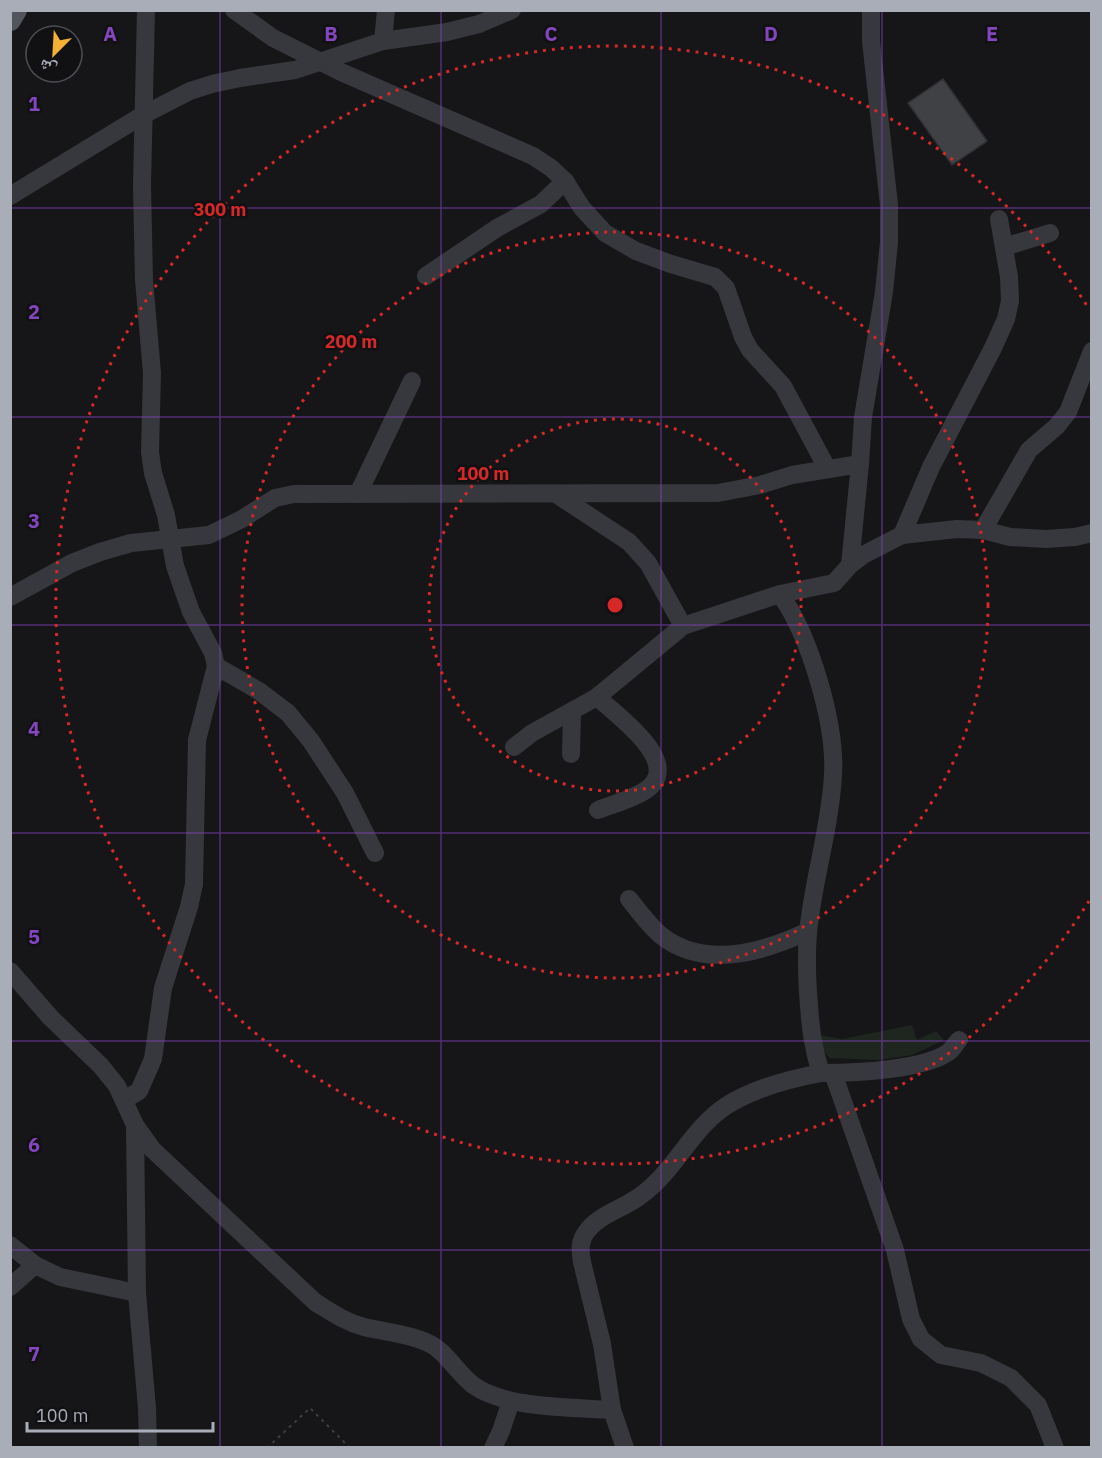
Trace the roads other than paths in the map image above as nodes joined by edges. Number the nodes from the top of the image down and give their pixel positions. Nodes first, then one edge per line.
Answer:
1 (16, 10) edge
2 (146, 10) edge
3 (234, 10) edge
4 (386, 10) edge
5 (512, 10) edge
6 (870, 10) edge
7 (10, 20) edge
8 (383, 41) junction
9 (321, 62) junction
10 (143, 115) junction
11 (565, 181) junction
12 (10, 196) edge
13 (999, 219) dead end
14 (1050, 233) dead end
15 (1004, 247) junction
16 (426, 276) dead end
17 (1092, 351) edge
18 (412, 381) dead end
19 (860, 464) junction
20 (827, 468) junction
21 (358, 494) junction
22 (556, 494) junction
23 (983, 530) junction
24 (1092, 533) edge
25 (902, 535) junction
26 (171, 539) junction
27 (850, 565) junction
28 (780, 594) junction
29 (10, 597) edge
30 (683, 626) junction
31 (216, 666) junction
32 (597, 697) junction
33 (572, 711) junction
34 (514, 747) dead end
35 (571, 754) dead end
36 (598, 810) dead end
37 (375, 853) dead end
38 (629, 899) dead end
39 (808, 931) junction
40 (10, 971) edge
41 (959, 1040) dead end
42 (827, 1073) junction
43 (124, 1100) junction
44 (135, 1125) junction
45 (10, 1245) edge
46 (35, 1266) junction
47 (10, 1287) edge
48 (137, 1293) junction
49 (511, 1401) junction
50 (612, 1410) junction
51 (148, 1448) edge
52 (493, 1448) edge
53 (625, 1448) edge
54 (1055, 1448) edge

1 - 7 main road
2 - 10 street
3 - 9 street
4 - 8 street
5 - 8 street
6 - 19 street
8 - 9 street
9 - 10 street
9 - 11 street
10 - 12 street
10 - 26 street
11 - 16 street
11 - 20 street
13 - 15 street
14 - 15 street
15 - 25 street
17 - 23 street
18 - 21 street
19 - 20 street
19 - 27 street
20 - 22 street
21 - 22 street
21 - 26 street
22 - 30 street
23 - 24 street
23 - 25 street
25 - 27 street
26 - 29 street
26 - 31 street
27 - 28 street
28 - 30 street
28 - 39 street
30 - 32 street
31 - 37 street
31 - 43 street
32 - 33 street
32 - 36 street
33 - 34 street
33 - 35 street
38 - 39 street
39 - 42 street
40 - 43 street
41 - 42 street
42 - 50 street
42 - 54 street
43 - 44 street
44 - 48 street
44 - 49 street
45 - 46 street
46 - 47 street
46 - 48 street
48 - 51 street
49 - 50 street
49 - 52 street
50 - 53 street

